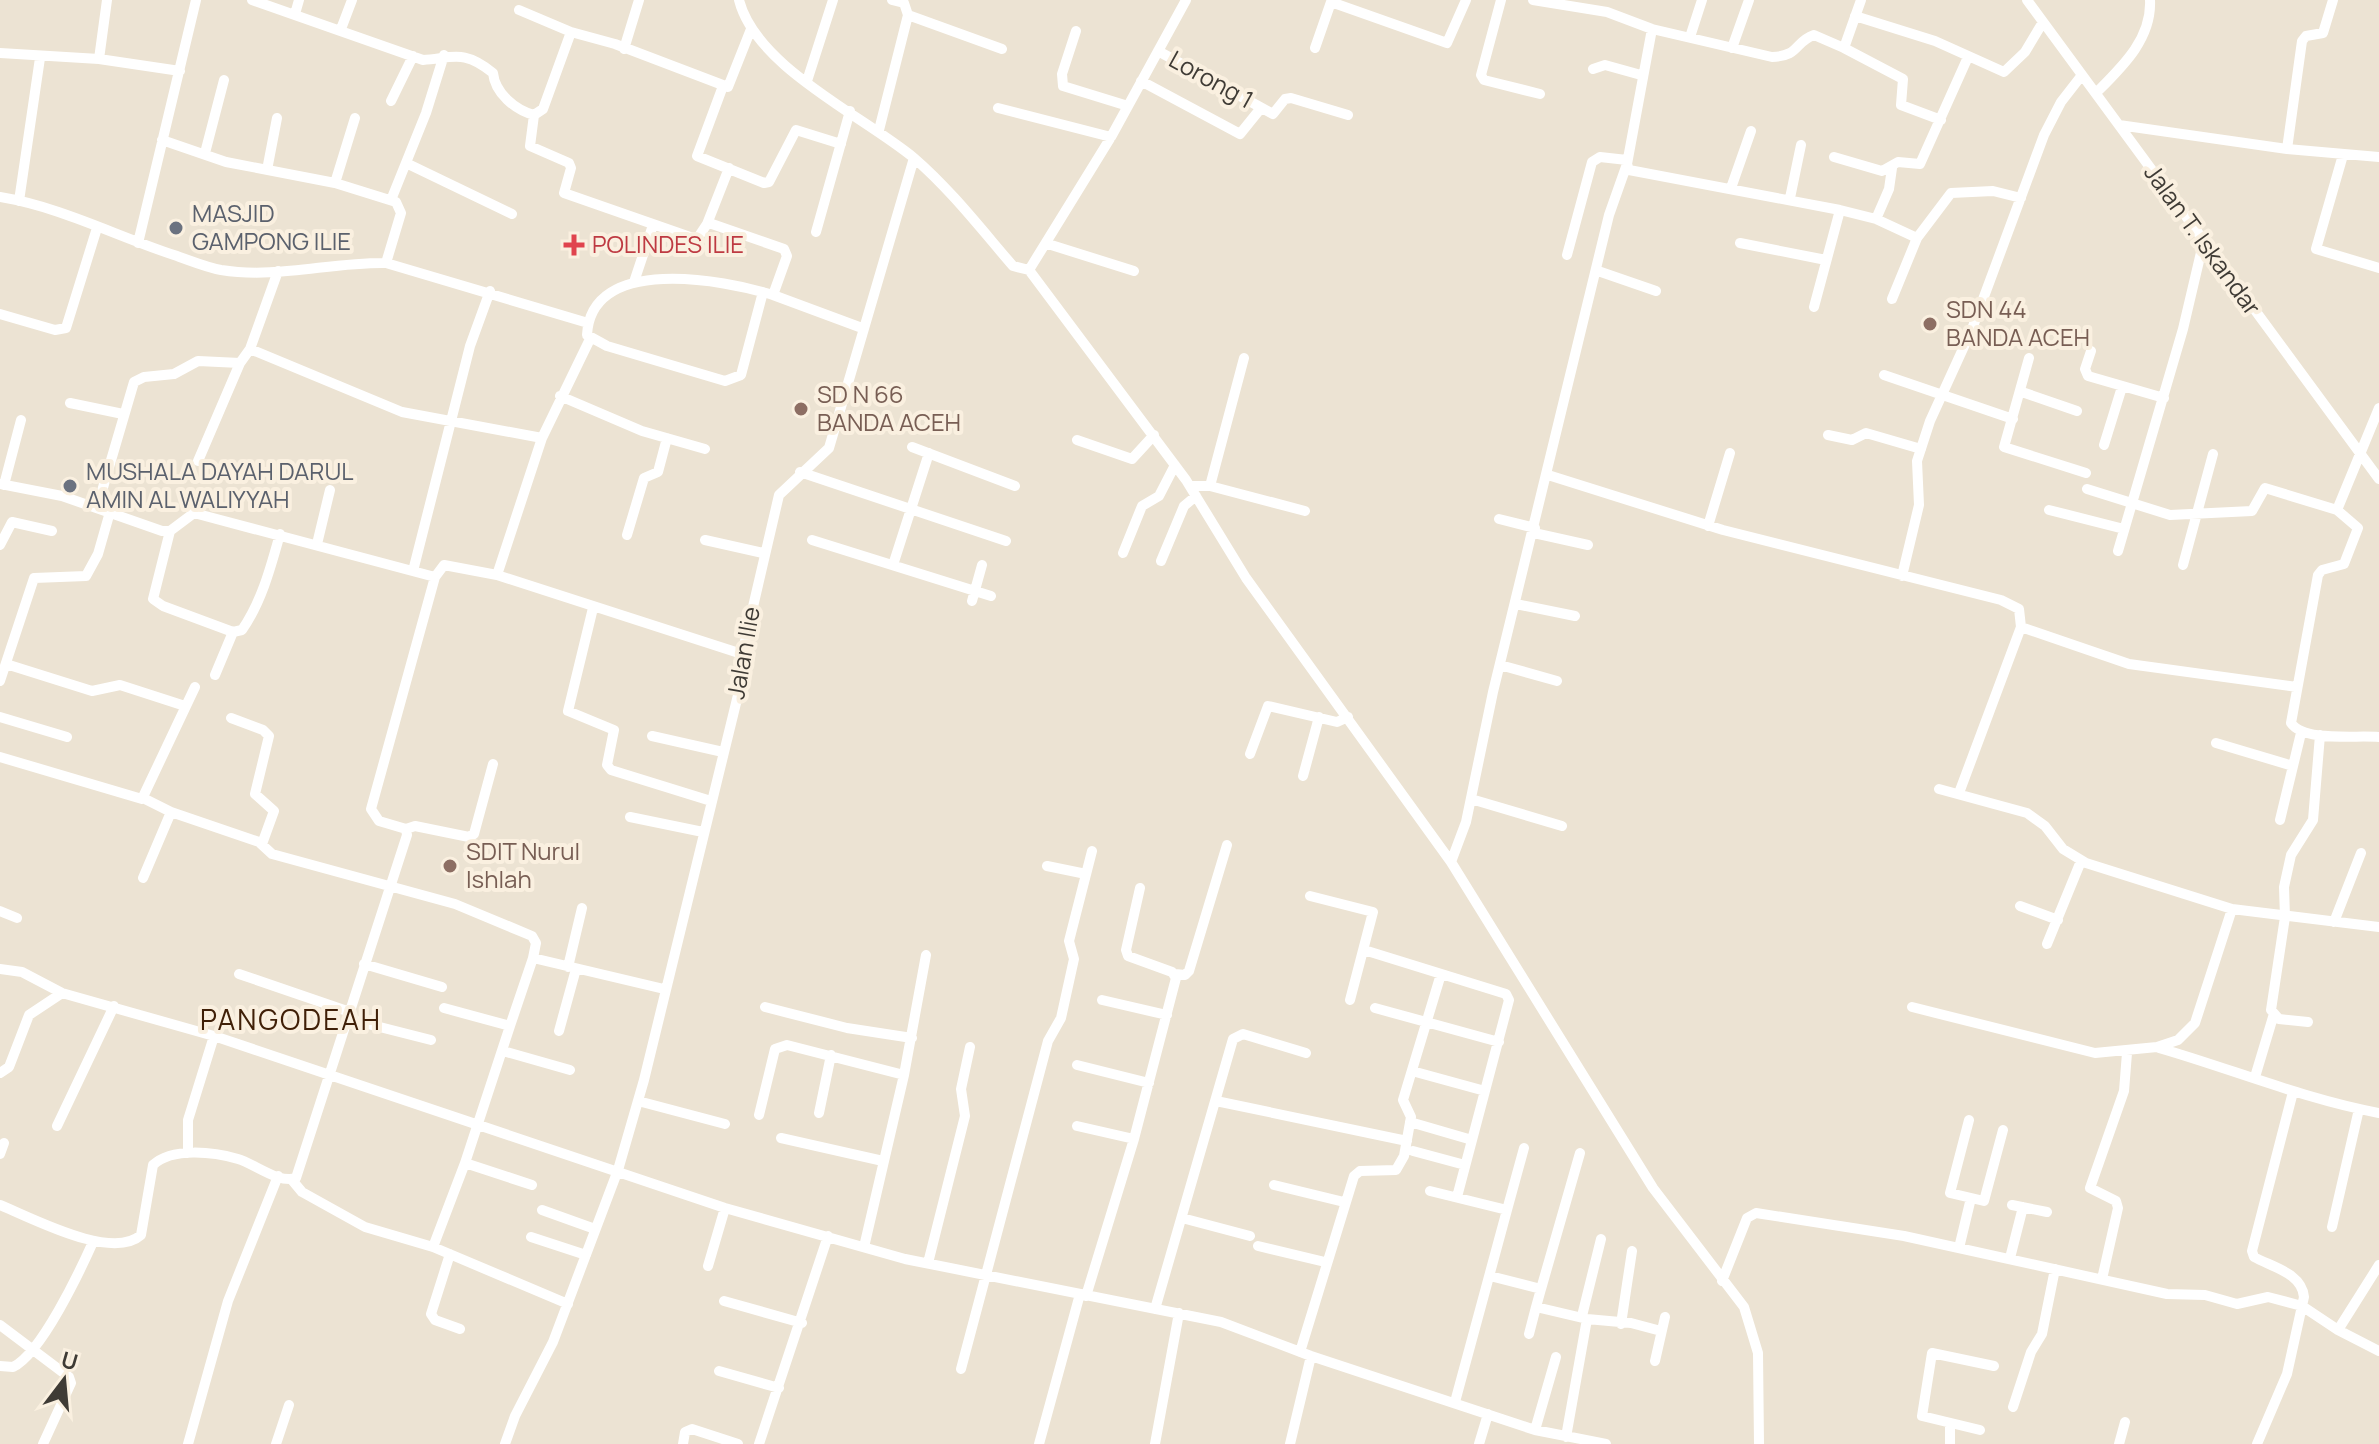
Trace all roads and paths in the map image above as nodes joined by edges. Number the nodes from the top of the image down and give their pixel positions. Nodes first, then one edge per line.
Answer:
1 (107, 0) edge
2 (252, 0) edge
3 (299, 0) edge
4 (352, 0) edge
5 (639, 0) edge
6 (739, 0) edge
7 (833, 0) edge
8 (892, 0) edge
9 (1186, 0) edge
10 (1466, 0) edge
11 (1501, 0) edge
12 (1533, 0) edge
13 (1612, 0) edge
14 (1702, 0) edge
15 (1749, 0) edge
16 (1861, 0) edge
17 (2027, 0) edge
18 (2150, 0) edge
19 (2333, 0) edge
20 (194, 1) edge
21 (1334, 1) edge
22 (519, 10) dead end
23 (1607, 12) junction
24 (295, 14) junction
25 (908, 15) junction
26 (1855, 16) junction
27 (2043, 22) junction
28 (341, 29) junction
29 (751, 29) junction
30 (1652, 29) junction
31 (1076, 31) dead end
32 (571, 32) junction
33 (1690, 37) junction
34 (1315, 48) dead end
35 (1732, 48) junction
36 (1844, 48) junction
37 (624, 49) junction
38 (1002, 49) dead end
39 (1158, 51) junction
40 (0, 53) edge
41 (444, 55) junction
42 (413, 56) junction
43 (1968, 57) junction
44 (40, 58) junction
45 (99, 59) junction
46 (1593, 69) dead end
47 (180, 71) junction
48 (1641, 75) junction
49 (2082, 75) junction
50 (224, 80) dead end
51 (807, 81) junction
52 (1141, 81) junction
53 (723, 86) junction
54 (2096, 93) junction
55 (1540, 94) dead end
56 (391, 101) dead end
57 (1128, 106) junction
58 (998, 108) dead end
59 (1261, 108) junction
60 (850, 111) junction
61 (534, 115) junction
62 (1348, 115) dead end
63 (277, 118) dead end
64 (355, 118) dead end
65 (1941, 120) junction
66 (2119, 125) junction
67 (879, 130) junction
68 (1751, 131) dead end
69 (1111, 137) junction
70 (162, 140) junction
71 (841, 144) junction
72 (1801, 145) dead end
73 (2287, 149) junction
74 (205, 153) junction
75 (2343, 155) junction
76 (1834, 157) dead end
77 (2379, 157) edge
78 (914, 158) junction
79 (1627, 162) junction
80 (406, 163) junction
81 (729, 168) junction
82 (1892, 168) junction
83 (267, 170) junction
84 (335, 183) junction
85 (1731, 188) junction
86 (0, 197) edge
87 (1790, 198) junction
88 (2021, 198) junction
89 (391, 200) junction
90 (19, 201) junction
91 (1840, 210) junction
92 (512, 214) dead end
93 (1876, 219) junction
94 (707, 224) junction
95 (653, 225) junction
96 (97, 228) junction
97 (816, 232) dead end
98 (1917, 238) junction
99 (138, 243) junction
100 (1740, 243) dead end
101 (1048, 244) junction
102 (2203, 244) junction
103 (1567, 255) dead end
104 (1826, 260) junction
105 (386, 263) junction
106 (2379, 268) edge
107 (1029, 270) junction
108 (278, 271) junction
109 (1134, 271) dead end
110 (1598, 271) junction
111 (634, 282) junction
112 (490, 291) junction
113 (1656, 291) dead end
114 (768, 293) junction
115 (1892, 299) dead end
116 (1814, 307) dead end
117 (0, 314) edge
118 (588, 323) junction
119 (862, 328) junction
120 (590, 339) junction
121 (250, 349) junction
122 (2091, 351) dead end
123 (1244, 358) dead end
124 (2029, 358) dead end
125 (240, 363) junction
126 (1884, 375) dead end
127 (2122, 387) junction
128 (2022, 392) junction
129 (1942, 394) junction
130 (560, 396) junction
131 (2164, 398) junction
132 (70, 403) dead end
133 (2379, 408) edge
134 (2077, 411) dead end
135 (123, 414) junction
136 (451, 419) junction
137 (2013, 419) junction
138 (21, 420) dead end
139 (1154, 435) junction
140 (1828, 435) dead end
141 (542, 438) junction
142 (667, 438) junction
143 (1077, 440) dead end
144 (2104, 445) dead end
145 (912, 447) dead end
146 (705, 449) dead end
147 (1921, 449) junction
148 (929, 453) junction
149 (1730, 453) dead end
150 (2213, 454) dead end
151 (2360, 455) junction
152 (198, 461) dead end
153 (1175, 465) junction
154 (800, 472) junction
155 (2086, 473) dead end
156 (1548, 475) junction
157 (2379, 479) edge
158 (2, 485) edge
159 (1015, 486) dead end
160 (1210, 486) junction
161 (2087, 489) dead end
162 (330, 490) dead end
163 (1193, 491) junction
164 (2132, 504) junction
165 (910, 507) junction
166 (97, 508) junction
167 (2049, 510) dead end
168 (2337, 510) junction
169 (1305, 511) dead end
170 (110, 512) junction
171 (2197, 515) junction
172 (1499, 519) dead end
173 (1708, 526) junction
174 (2124, 529) junction
175 (52, 531) dead end
176 (170, 531) junction
177 (1534, 531) junction
178 (280, 534) junction
179 (627, 535) dead end
180 (705, 540) dead end
181 (812, 540) dead end
182 (1006, 541) dead end
183 (317, 544) junction
184 (0, 545) edge
185 (1588, 545) dead end
186 (2118, 551) dead end
187 (763, 553) junction
188 (1123, 553) dead end
189 (1161, 561) dead end
190 (893, 565) junction
191 (982, 565) dead end
192 (2183, 565) dead end
193 (413, 571) junction
194 (497, 575) junction
195 (1902, 576) junction
196 (435, 577) junction
197 (973, 596) junction
198 (991, 596) dead end
199 (1516, 604) junction
200 (593, 608) junction
201 (1575, 616) dead end
202 (2021, 627) junction
203 (233, 632) junction
204 (742, 654) junction
205 (6, 664) junction
206 (1500, 665) junction
207 (215, 675) dead end
208 (0, 681) edge
209 (1557, 681) dead end
210 (195, 687) dead end
211 (2297, 687) junction
212 (185, 706) junction
213 (0, 717) edge
214 (1319, 717) junction
215 (1348, 717) junction
216 (231, 718) dead end
217 (2301, 733) junction
218 (2320, 735) junction
219 (652, 736) dead end
220 (67, 737) dead end
221 (2379, 737) edge
222 (2216, 743) dead end
223 (723, 752) junction
224 (1250, 754) dead end
225 (0, 757) edge
226 (493, 764) dead end
227 (2293, 766) junction
228 (1303, 776) dead end
229 (1939, 789) dead end
230 (1959, 793) junction
231 (143, 798) junction
232 (1471, 799) junction
233 (711, 801) junction
234 (171, 812) junction
235 (630, 817) dead end
236 (2280, 820) dead end
237 (1562, 826) dead end
238 (406, 829) junction
239 (703, 832) junction
240 (262, 844) junction
241 (1227, 845) dead end
242 (1092, 851) dead end
243 (2361, 853) dead end
244 (1451, 862) junction
245 (2086, 863) junction
246 (1047, 866) dead end
247 (1086, 874) junction
248 (143, 878) dead end
249 (392, 886) junction
250 (1140, 888) dead end
251 (1310, 896) dead end
252 (2020, 906) dead end
253 (582, 908) dead end
254 (2232, 909) junction
255 (0, 911) edge
256 (2285, 917) junction
257 (17, 918) dead end
258 (2058, 920) junction
259 (2334, 922) junction
260 (2379, 927) edge
261 (2047, 944) dead end
262 (1364, 950) junction
263 (926, 955) dead end
264 (533, 958) junction
265 (364, 964) junction
266 (572, 968) junction
267 (0, 969) edge
268 (239, 974) dead end
269 (1175, 974) junction
270 (1441, 974) junction
271 (442, 987) dead end
272 (664, 989) junction
273 (62, 993) junction
274 (1102, 1000) dead end
275 (1350, 1000) dead end
276 (114, 1006) junction
277 (765, 1007) dead end
278 (1912, 1007) dead end
279 (444, 1008) dead end
280 (1375, 1008) dead end
281 (349, 1015) junction
282 (1167, 1015) junction
283 (2273, 1017) junction
284 (1427, 1022) junction
285 (2308, 1022) dead end
286 (510, 1026) junction
287 (559, 1031) dead end
288 (214, 1036) junction
289 (912, 1038) junction
290 (431, 1040) dead end
291 (1499, 1042) junction
292 (970, 1047) dead end
293 (2157, 1047) junction
294 (503, 1051) junction
295 (1306, 1053) dead end
296 (2127, 1053) junction
297 (831, 1055) junction
298 (1077, 1065) dead end
299 (570, 1070) dead end
300 (1412, 1071) junction
301 (0, 1073) edge
302 (330, 1074) junction
303 (904, 1075) junction
304 (2255, 1077) junction
305 (1149, 1083) junction
306 (1485, 1091) junction
307 (2293, 1092) junction
308 (638, 1101) junction
309 (1216, 1101) junction
310 (2359, 1109) junction
311 (819, 1113) dead end
312 (2379, 1113) edge
313 (759, 1115) dead end
314 (1969, 1120) dead end
315 (1410, 1122) junction
316 (479, 1124) junction
317 (725, 1124) dead end
318 (57, 1126) dead end
319 (1077, 1126) dead end
320 (2003, 1130) dead end
321 (781, 1138) dead end
322 (1134, 1139) junction
323 (1472, 1140) junction
324 (1410, 1146) junction
325 (1524, 1148) dead end
326 (188, 1153) junction
327 (1580, 1153) dead end
328 (883, 1161) junction
329 (465, 1163) junction
330 (1465, 1165) junction
331 (618, 1170) junction
332 (278, 1176) junction
333 (292, 1180) junction
334 (532, 1185) dead end
335 (1274, 1185) dead end
336 (1430, 1191) dead end
337 (1457, 1197) junction
338 (1971, 1198) junction
339 (1344, 1202) junction
340 (0, 1205) edge
341 (725, 1208) junction
342 (542, 1210) dead end
343 (1507, 1210) junction
344 (2047, 1212) dead end
345 (1182, 1218) junction
346 (2332, 1227) dead end
347 (595, 1229) junction
348 (828, 1236) junction
349 (1250, 1236) dead end
350 (531, 1237) dead end
351 (1601, 1239) dead end
352 (93, 1242) junction
353 (1258, 1246) dead end
354 (433, 1247) junction
355 (864, 1247) junction
356 (1959, 1248) junction
357 (1632, 1251) dead end
358 (450, 1254) junction
359 (586, 1255) junction
360 (2010, 1258) junction
361 (1325, 1262) junction
362 (928, 1263) junction
363 (2379, 1265) edge
364 (708, 1266) dead end
365 (2055, 1269) junction
366 (988, 1275) junction
367 (1490, 1276) junction
368 (2102, 1279) junction
369 (1722, 1281) junction
370 (1541, 1289) junction
371 (1083, 1295) junction
372 (724, 1301) dead end
373 (568, 1304) junction
374 (2302, 1306) junction
375 (1536, 1307) junction
376 (1155, 1309) junction
377 (1179, 1313) junction
378 (1665, 1317) dead end
379 (1584, 1318) junction
380 (802, 1323) junction
381 (1621, 1324) junction
382 (0, 1325) edge
383 (460, 1329) dead end
384 (2338, 1330) junction
385 (1661, 1331) junction
386 (1529, 1334) dead end
387 (31, 1348) junction
388 (2379, 1351) edge
389 (1306, 1354) junction
390 (1556, 1357) dead end
391 (1655, 1361) dead end
392 (0, 1366) edge
393 (1994, 1366) dead end
394 (961, 1369) dead end
395 (719, 1371) dead end
396 (779, 1388) junction
397 (1455, 1402) junction
398 (289, 1405) dead end
399 (2013, 1407) dead end
400 (1488, 1414) junction
401 (2125, 1422) dead end
402 (1950, 1423) junction
403 (1535, 1430) junction
404 (1980, 1430) dead end
405 (1569, 1440) edge
406 (43, 1444) edge
407 (188, 1444) edge
408 (276, 1444) edge
409 (505, 1444) edge
410 (683, 1444) edge
411 (738, 1444) edge
412 (759, 1444) edge
413 (1039, 1444) edge
414 (1155, 1444) edge
415 (1290, 1444) edge
416 (1479, 1444) edge
417 (1606, 1444) edge
418 (1759, 1444) edge
419 (1950, 1444) edge
420 (2119, 1444) edge
421 (2257, 1444) edge

1 - 45 street
2 - 24 street
3 - 24 street
4 - 28 street
5 - 37 street
6 - 29 street
7 - 51 street
8 - 25 street
9 - 39 street
10 - 21 street
11 - 55 street
12 - 23 street
13 - 23 street
14 - 33 street
15 - 35 street
16 - 26 street
17 - 27 street, Jalan T. Iskandar
18 - 54 street
19 - 73 street
20 - 47 street
21 - 34 street
22 - 32 street
23 - 30 street
24 - 28 street
25 - 38 street
25 - 67 street
26 - 36 street
26 - 43 street
27 - 43 street
27 - 49 street, Jalan T. Iskandar
28 - 42 street
29 - 51 street
29 - 53 street
30 - 33 street
30 - 48 street
31 - 57 street
32 - 37 street
32 - 61 street
33 - 35 street
35 - 36 street
36 - 65 street
37 - 53 street
39 - 52 street
39 - 59 street, Lorong 1
40 - 44 street
41 - 42 street
41 - 61 street
41 - 80 street
42 - 56 street
43 - 65 street
44 - 45 street
44 - 90 street
45 - 47 street
46 - 48 street
47 - 70 street
48 - 79 street
49 - 54 street, Jalan T. Iskandar
49 - 88 street
50 - 74 street
51 - 60 street
52 - 57 street
52 - 59 street
53 - 81 street
54 - 66 street, Jalan T. Iskandar
57 - 69 street
58 - 69 street
59 - 62 street, Lorong 1
60 - 67 street
60 - 71 street
61 - 95 street
63 - 83 street
64 - 84 street
65 - 82 street
66 - 73 street
66 - 102 street, Jalan T. Iskandar
67 - 78 street
68 - 85 street
69 - 101 street
70 - 74 street
70 - 99 street
71 - 81 street
71 - 97 street
72 - 87 street
73 - 75 street
74 - 83 street
75 - 77 street
75 - 106 street
76 - 82 street
78 - 107 street
78 - 119 street, Jalan Ilie
79 - 85 street
79 - 103 street
79 - 110 street
80 - 89 street
80 - 92 street
81 - 94 street
82 - 93 street
83 - 84 street
84 - 89 street
85 - 87 street
86 - 90 street
87 - 91 street
88 - 98 street
88 - 129 street
89 - 105 street
90 - 96 street
91 - 93 street
91 - 104 street
93 - 98 street
94 - 95 street
94 - 114 street
95 - 111 street
96 - 99 street
96 - 117 street
98 - 115 street
99 - 108 street
100 - 104 street
101 - 107 street
101 - 109 street
102 - 131 street
102 - 151 street, Jalan T. Iskandar
104 - 116 street
105 - 108 street
105 - 112 street
107 - 139 street
108 - 121 street
110 - 113 street
110 - 156 street
111 - 114 street
111 - 118 street
112 - 118 street
112 - 136 street
114 - 119 street
114 - 120 street
118 - 120 street
119 - 154 street, Jalan Ilie
120 - 130 street
121 - 125 street
121 - 136 street
122 - 127 street
123 - 160 street
124 - 128 street
125 - 135 street
125 - 152 street
126 - 129 street
127 - 131 street
127 - 144 street
128 - 134 street
128 - 137 street
129 - 137 street
129 - 147 street
130 - 141 street
130 - 142 street
131 - 164 street
132 - 135 street
133 - 151 street
135 - 166 street
136 - 141 street
136 - 193 street
137 - 155 street
138 - 158 street
139 - 143 street
139 - 153 street
140 - 147 street
141 - 194 street
142 - 146 street
142 - 179 street
145 - 148 street
147 - 195 street
148 - 159 street
148 - 165 street
149 - 173 street
150 - 171 street
151 - 157 street, Jalan T. Iskandar
151 - 168 street
153 - 163 street
153 - 188 street
154 - 165 street
154 - 187 street, Jalan Ilie
156 - 173 street
156 - 177 street
158 - 166 street
160 - 163 street
160 - 169 street
161 - 164 street
162 - 183 street
163 - 189 street
163 - 215 street
164 - 171 street
164 - 174 street
165 - 182 street
165 - 190 street
166 - 170 street
167 - 174 street
168 - 171 street
168 - 211 street
170 - 176 street
170 - 205 street
171 - 192 street
172 - 177 street
173 - 195 street
174 - 186 street
175 - 184 street
176 - 178 street
176 - 203 street
177 - 185 street
177 - 199 street
178 - 183 street
178 - 203 street
180 - 187 street
181 - 190 street
183 - 193 street
187 - 204 street, Jalan Ilie
190 - 197 street
191 - 197 street
193 - 196 street
194 - 196 street
194 - 200 street
195 - 202 street
196 - 238 street
197 - 198 street
199 - 201 street
199 - 206 street
200 - 204 street
200 - 233 street
202 - 211 street
202 - 230 street
203 - 207 street
204 - 223 street, Jalan Ilie
205 - 208 street
205 - 212 street
206 - 209 street
206 - 232 street
210 - 212 street
211 - 217 street
212 - 231 street
213 - 220 street
214 - 215 street
214 - 224 street
214 - 228 street
215 - 244 street
216 - 240 street
217 - 218 street
217 - 227 street
218 - 221 street
218 - 256 street
219 - 223 street
222 - 227 street
223 - 233 street, Jalan Ilie
225 - 231 street
226 - 238 street
227 - 236 street
229 - 230 street
230 - 245 street
231 - 234 street
232 - 237 street
232 - 244 street
233 - 239 street, Jalan Ilie
234 - 240 street
234 - 248 street
235 - 239 street
238 - 249 street
239 - 272 street, Jalan Ilie
240 - 249 street
241 - 269 street
242 - 247 street
243 - 259 street
244 - 369 street
245 - 254 street
245 - 258 street
246 - 247 street
247 - 366 street
249 - 264 street
249 - 265 street
250 - 269 street
251 - 262 street
252 - 258 street
253 - 266 street
254 - 256 street
254 - 293 street
255 - 257 street
256 - 259 street
256 - 283 street
258 - 261 street
259 - 260 street
262 - 270 street
262 - 275 street
263 - 289 street
264 - 266 street
264 - 286 street
265 - 271 street
265 - 281 street
266 - 272 street
266 - 287 street
267 - 273 street
268 - 281 street
269 - 282 street
270 - 284 street
270 - 291 street
272 - 308 street, Jalan Ilie
273 - 276 street
273 - 301 street
274 - 282 street
276 - 288 street
276 - 318 street
277 - 289 street
278 - 296 street
279 - 286 street
280 - 284 street
281 - 290 street
281 - 302 street
282 - 305 street
283 - 285 street
283 - 304 street
284 - 291 street
284 - 300 street
286 - 294 street
288 - 302 street
288 - 326 street
289 - 303 street
291 - 306 street
292 - 362 street
293 - 296 street
293 - 304 street
294 - 299 street
294 - 316 street
295 - 309 street
296 - 368 street
297 - 303 street
297 - 311 street
297 - 313 street
298 - 305 street
300 - 306 street
300 - 315 street
302 - 316 street
302 - 333 street
303 - 328 street
304 - 307 street
305 - 322 street
306 - 323 street
307 - 310 street
307 - 374 street
308 - 317 street
308 - 331 street, Jalan Ilie
309 - 324 street
309 - 345 street
310 - 312 street
310 - 346 street
314 - 338 street
315 - 323 street
315 - 324 street
316 - 329 street
316 - 331 street
319 - 322 street
320 - 338 street
321 - 328 street
322 - 371 street
323 - 330 street
324 - 330 street
324 - 339 street
325 - 343 street
326 - 332 street
326 - 352 street
327 - 370 street
328 - 355 street
329 - 334 street
329 - 354 street
330 - 337 street
331 - 341 street
331 - 347 street, Jalan Ilie
332 - 333 street
332 - 407 street
333 - 354 street
335 - 339 street
336 - 337 street
337 - 343 street
338 - 356 street
339 - 361 street
340 - 352 street
341 - 348 street
341 - 364 street
342 - 347 street
343 - 367 street
344 - 360 street
345 - 349 street
345 - 376 street
347 - 359 street, Jalan Ilie
348 - 355 street
348 - 380 street
350 - 359 street
351 - 379 street
352 - 387 street
353 - 361 street
354 - 358 street
355 - 362 street
356 - 360 street
356 - 369 street
357 - 381 street
358 - 373 street
358 - 383 street
359 - 373 street, Jalan Ilie
360 - 365 street
361 - 389 street
362 - 366 street
363 - 384 street
365 - 368 street
365 - 399 street
366 - 371 street
366 - 394 street
367 - 370 street
367 - 397 street
368 - 374 street
369 - 418 street
370 - 375 street
371 - 376 street
371 - 413 street
372 - 380 street
373 - 409 street, Jalan Ilie
374 - 384 street
374 - 421 street
375 - 379 street
375 - 386 street
376 - 377 street
377 - 389 street
377 - 414 street
378 - 385 street
379 - 381 street
379 - 405 street
380 - 396 street
381 - 385 street
382 - 387 street
384 - 388 street
385 - 391 street
387 - 392 street
387 - 406 street
389 - 397 street
389 - 415 street
390 - 403 street
393 - 402 street
395 - 396 street
396 - 412 street
397 - 400 street
398 - 408 street
400 - 403 street
400 - 416 street
401 - 420 street
402 - 404 street
402 - 419 street
403 - 405 street
405 - 417 street
410 - 411 street

